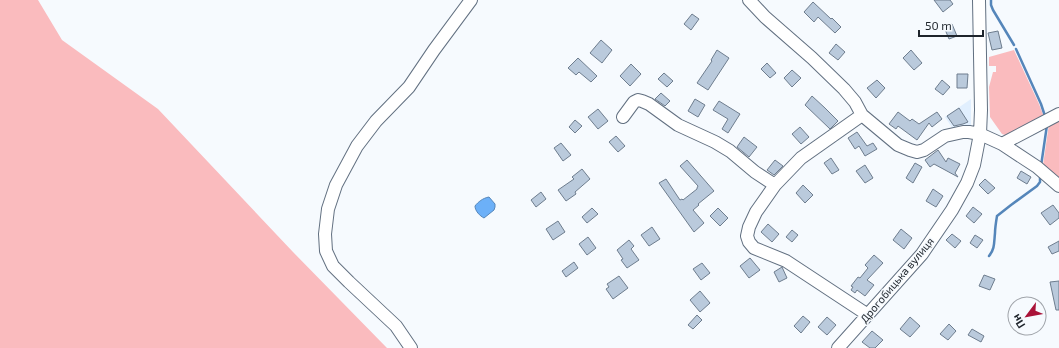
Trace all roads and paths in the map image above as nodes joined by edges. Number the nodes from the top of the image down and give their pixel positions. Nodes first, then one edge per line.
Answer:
1 (471, 0) edge
2 (749, 0) edge
3 (979, 0) edge
4 (1059, 114) edge
5 (862, 115) junction
6 (623, 117) dead end
7 (980, 134) junction
8 (1002, 144) junction
9 (775, 185) junction
10 (1059, 186) edge
11 (868, 316) junction
12 (411, 348) edge
13 (838, 348) edge

1 - 12 street
2 - 5 street
3 - 7 street, Дрогобицька вулиця
4 - 8 street
5 - 7 street
5 - 9 street
6 - 9 street
7 - 8 street
7 - 11 street, Дрогобицька вулиця
8 - 10 street
9 - 11 street
11 - 13 street, Дрогобицька вулиця

